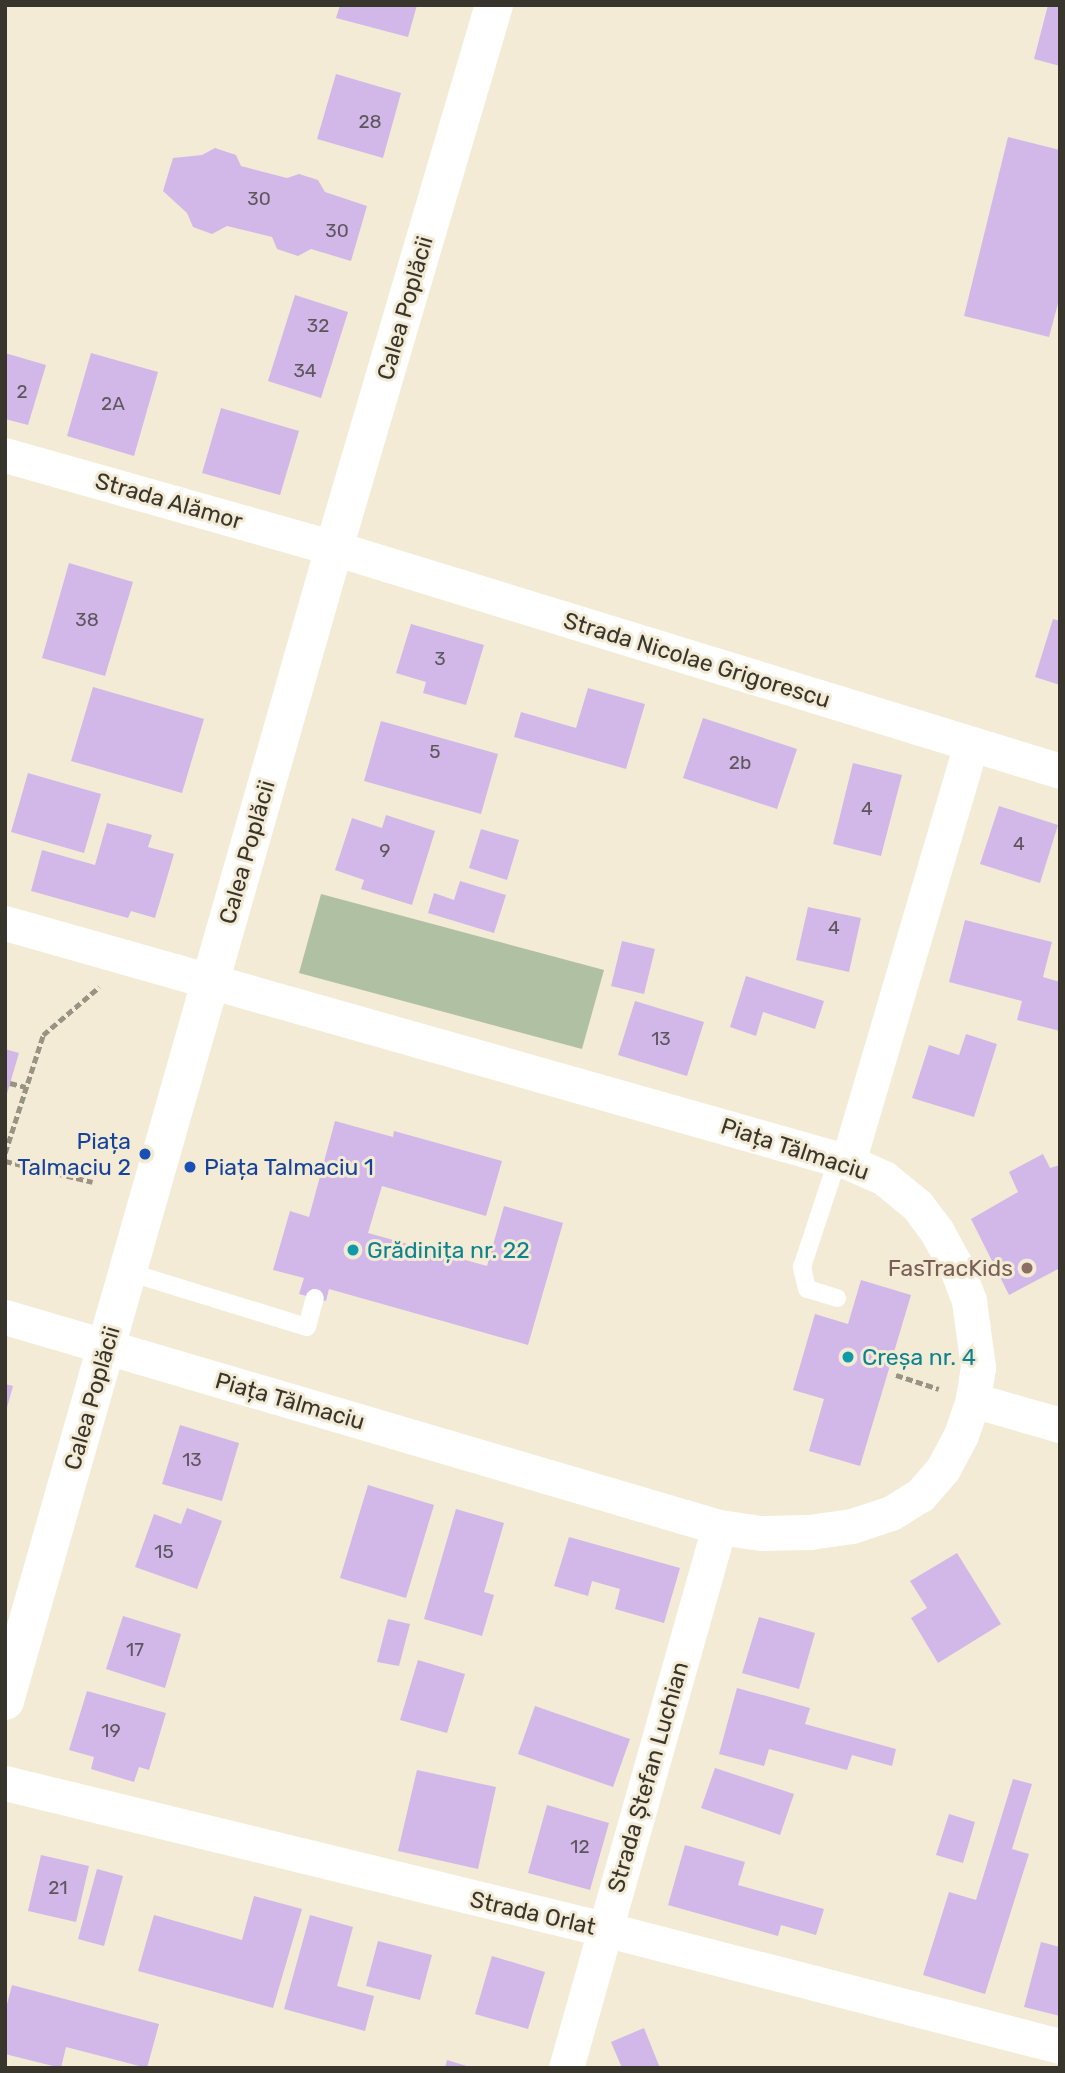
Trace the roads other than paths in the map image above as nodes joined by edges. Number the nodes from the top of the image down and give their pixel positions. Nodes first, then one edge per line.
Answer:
1 (494, 5) edge
2 (5, 455) edge
3 (334, 548) junction
4 (971, 744) junction
5 (1060, 771) edge
6 (5, 923) edge
7 (211, 981) junction
8 (843, 1160) junction
9 (128, 1272) junction
10 (315, 1298) dead end
11 (837, 1298) dead end
12 (5, 1317) edge
13 (106, 1347) junction
14 (973, 1399) junction
15 (1060, 1425) edge
16 (719, 1527) junction
17 (5, 1701) edge
18 (5, 1783) edge
19 (604, 1929) junction
20 (1060, 2046) edge
21 (566, 2068) edge

1 - 3 main road, Calea Poplăcii
2 - 3 street, Strada Alămor
3 - 4 street, Strada Nicolae Grigorescu
3 - 7 main road, Calea Poplăcii
4 - 5 street, Strada Nicolae Grigorescu
4 - 8 street
6 - 7 street, Piața Tălmaciu
7 - 8 street, Piața Tălmaciu
7 - 9 main road, Calea Poplăcii
8 - 11 lane
8 - 14 street, Piața Tălmaciu
9 - 10 lane
9 - 13 main road, Calea Poplăcii
12 - 13 street, Piața Tălmaciu
13 - 16 street, Piața Tălmaciu
13 - 17 main road, Calea Poplăcii
14 - 15 street
14 - 16 street, Piața Tălmaciu
16 - 19 street, Strada Ștefan Luchian
18 - 19 street, Strada Orlat
19 - 20 street, Strada Orlat
19 - 21 street, Strada Ștefan Luchian

